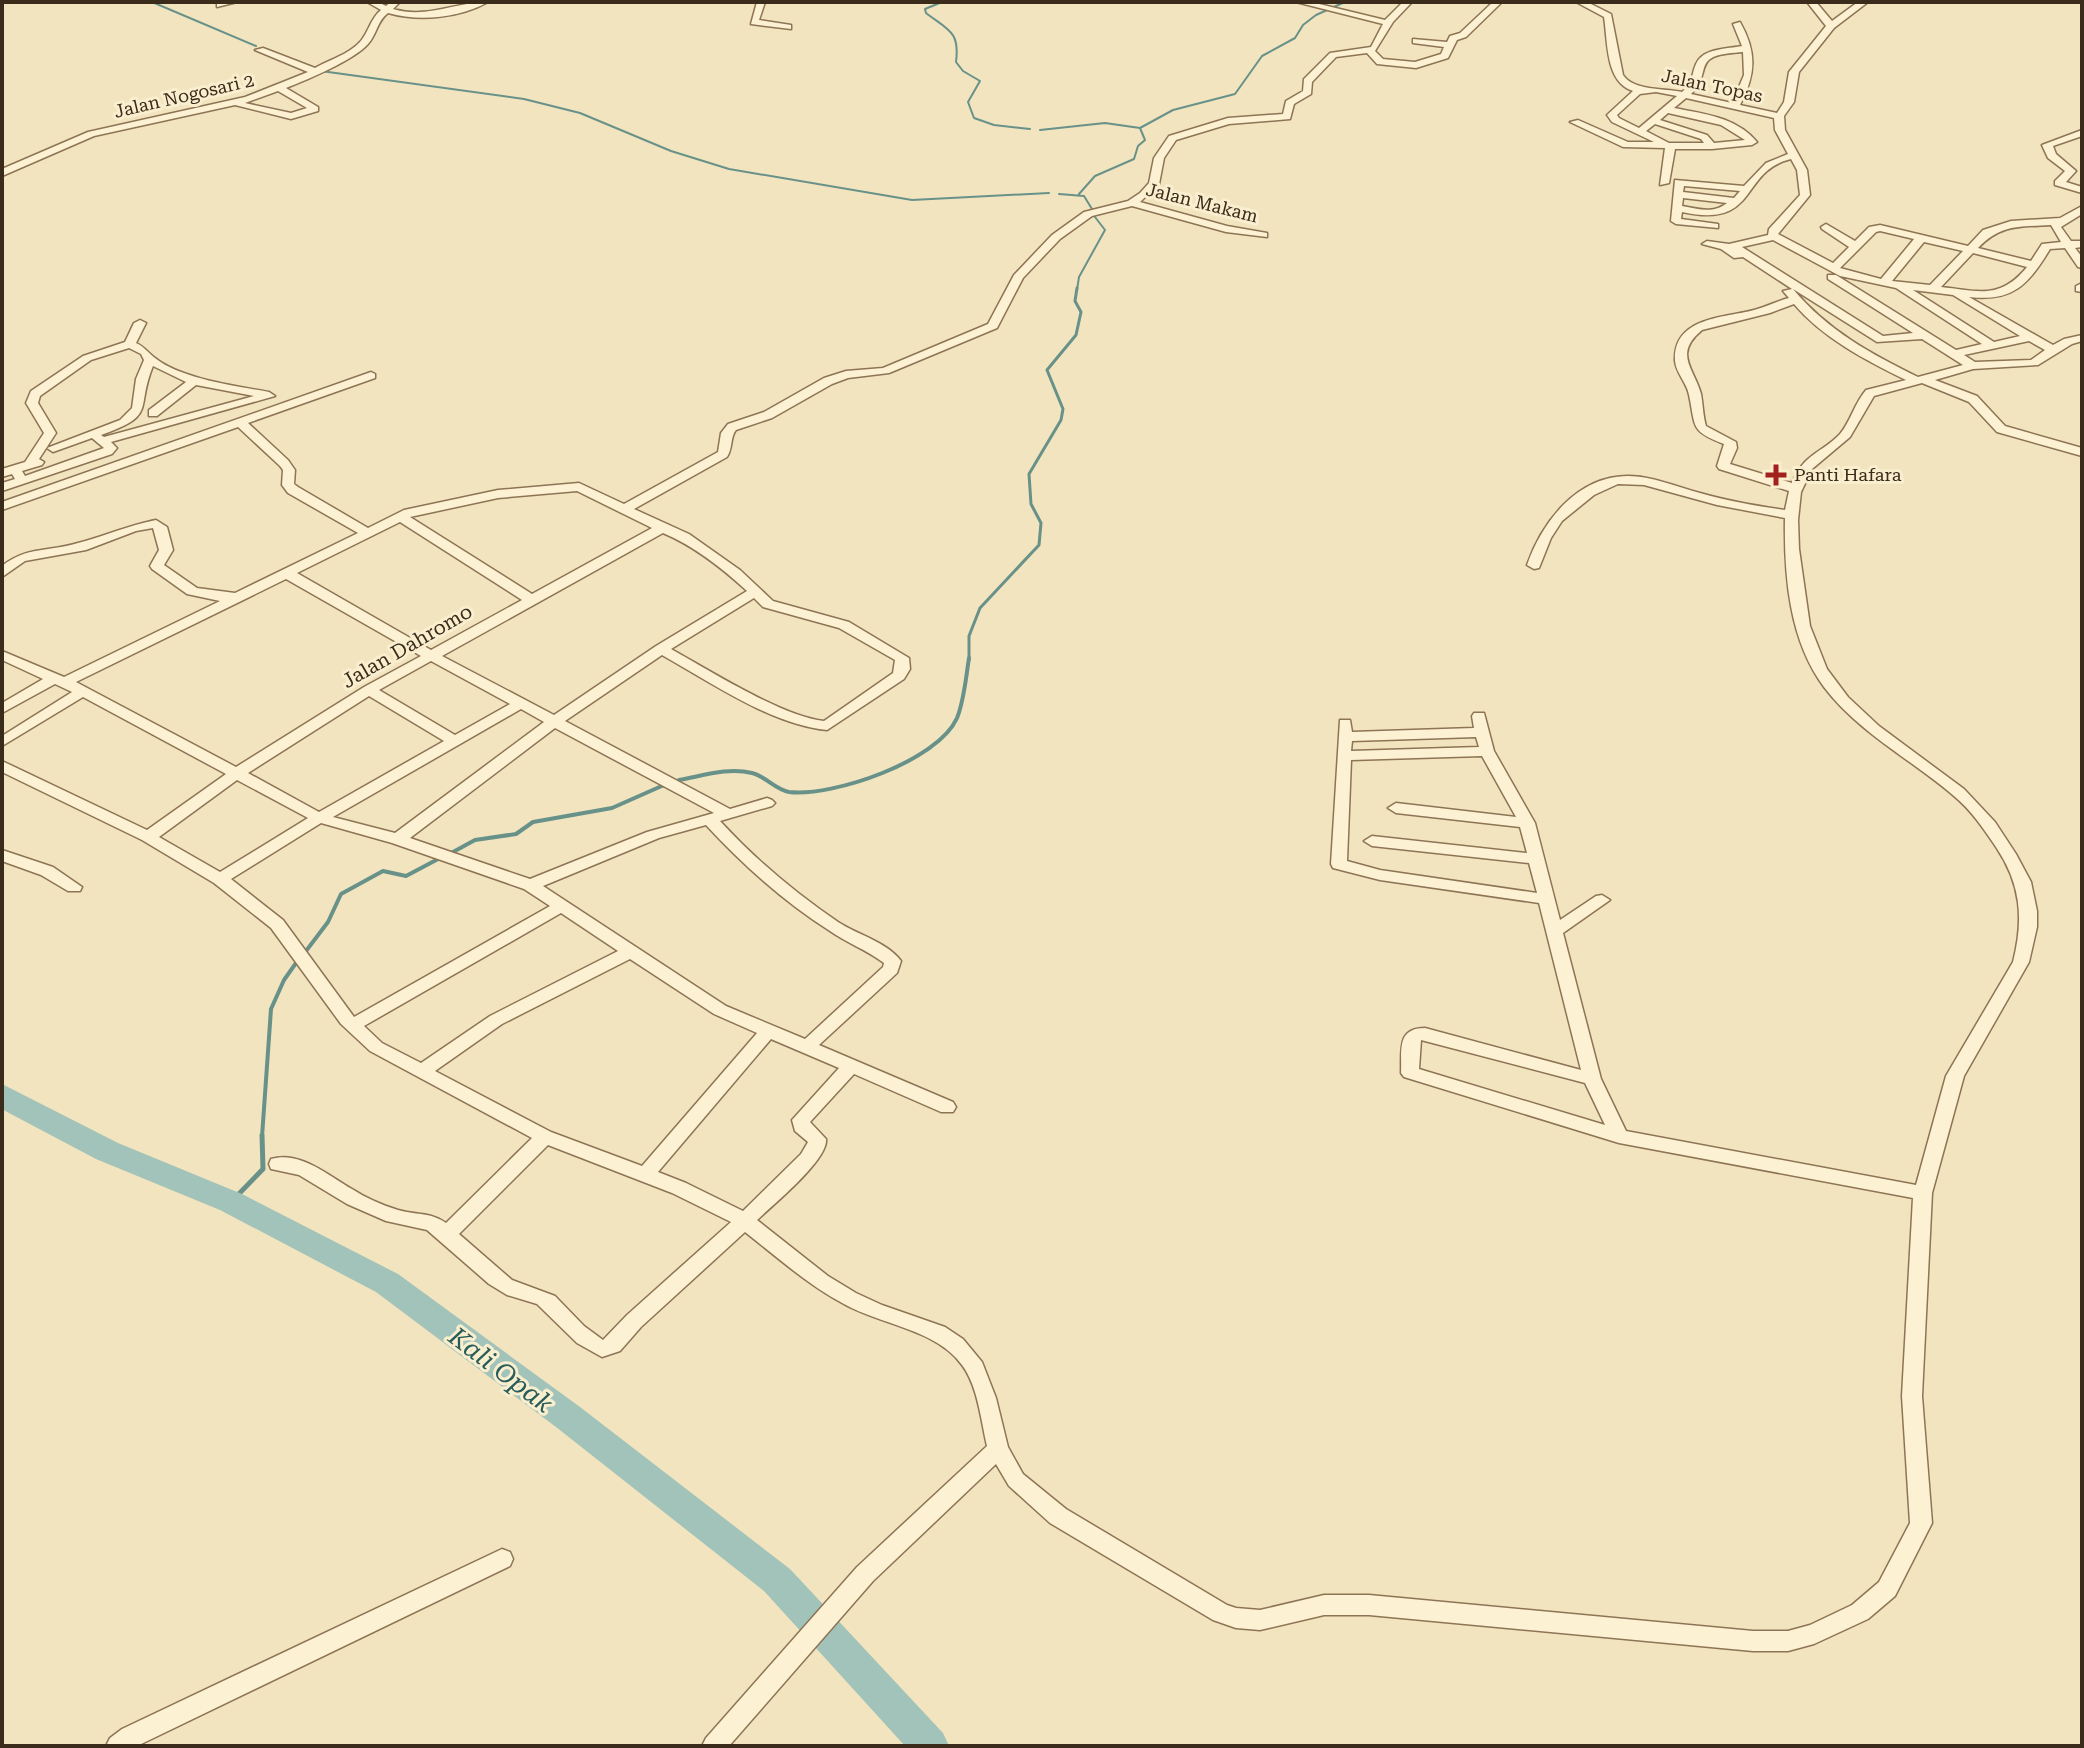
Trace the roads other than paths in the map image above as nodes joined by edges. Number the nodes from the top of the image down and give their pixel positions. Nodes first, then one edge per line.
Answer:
1 (233, 2) edge
2 (371, 2) edge
3 (396, 2) edge
4 (484, 2) edge
5 (761, 2) edge
6 (1300, 2) edge
7 (1408, 2) edge
8 (1498, 2) edge
9 (1580, 2) edge
10 (1811, 2) edge
11 (1864, 2) edge
12 (220, 5) dead end
13 (385, 9) junction
14 (1388, 23) junction
15 (1737, 24) dead end
16 (1831, 26) junction
17 (788, 27) dead end
18 (1416, 41) dead end
19 (1450, 45) junction
20 (1748, 48) junction
21 (260, 50) dead end
22 (1370, 51) junction
23 (317, 72) junction
24 (280, 88) junction
25 (1639, 91) junction
26 (1685, 95) junction
27 (234, 103) junction
28 (1735, 106) junction
29 (1668, 110) junction
30 (1779, 116) junction
31 (1655, 121) junction
32 (1575, 122) dead end
33 (1641, 131) junction
34 (2082, 133) edge
35 (1712, 146) junction
36 (1670, 147) junction
37 (1794, 155) junction
38 (2, 173) edge
39 (1664, 183) dead end
40 (1745, 189) junction
41 (2082, 190) edge
42 (1679, 195) junction
43 (1734, 201) junction
44 (1132, 203) junction
45 (1679, 208) junction
46 (2082, 209) edge
47 (2058, 221) junction
48 (1687, 223) junction
49 (1714, 226) dead end
50 (1826, 227) dead end
51 (1263, 235) dead end
52 (1774, 235) junction
53 (1922, 237) junction
54 (1684, 238) dead end
55 (1707, 244) dead end
56 (2067, 244) junction
57 (2082, 244) edge
58 (1857, 247) junction
59 (1969, 249) junction
60 (2034, 265) junction
61 (2082, 265) edge
62 (1836, 273) junction
63 (1890, 283) junction
64 (1793, 285) junction
65 (1933, 289) junction
66 (1953, 292) junction
67 (1795, 300) junction
68 (140, 323) dead end
69 (1924, 335) junction
70 (2030, 337) junction
71 (2082, 338) edge
72 (1881, 340) junction
73 (130, 344) junction
74 (1991, 345) junction
75 (2053, 350) junction
76 (1955, 354) junction
77 (150, 360) junction
78 (1973, 366) junction
79 (371, 376) dead end
80 (1923, 379) junction
81 (194, 381) junction
82 (224, 389) junction
83 (138, 409) junction
84 (153, 413) junction
85 (198, 413) junction
86 (175, 421) junction
87 (242, 421) junction
88 (98, 438) junction
89 (58, 452) junction
90 (2082, 452) edge
91 (13, 475) edge
92 (2, 487) edge
93 (1797, 489) junction
94 (2, 506) edge
95 (625, 509) junction
96 (1790, 515) junction
97 (401, 517) junction
98 (662, 528) junction
99 (367, 533) junction
100 (1534, 565) dead end
101 (2, 573) edge
102 (288, 574) junction
103 (755, 592) junction
104 (236, 597) junction
105 (530, 599) junction
106 (661, 649) junction
107 (2, 655) edge
108 (430, 655) junction
109 (20, 662) junction
110 (2, 673) edge
111 (60, 680) junction
112 (369, 690) junction
113 (83, 691) junction
114 (520, 704) junction
115 (2, 709) edge
116 (555, 721) junction
117 (454, 740) junction
118 (2, 742) edge
119 (1487, 751) junction
120 (1344, 756) junction
121 (2, 766) edge
122 (236, 774) junction
123 (767, 803) dead end
124 (1396, 808) dead end
125 (728, 814) junction
126 (319, 818) junction
127 (709, 819) junction
128 (1527, 823) junction
129 (148, 837) junction
130 (398, 839) junction
131 (1372, 841) dead end
132 (2, 855) edge
133 (1537, 859) junction
134 (220, 879) junction
135 (530, 885) junction
136 (74, 887) dead end
137 (1545, 899) junction
138 (1602, 900) dead end
139 (563, 905) junction
140 (1553, 932) junction
141 (630, 952) junction
142 (353, 1025) junction
143 (769, 1030) junction
144 (808, 1046) junction
145 (851, 1066) junction
146 (422, 1072) junction
147 (1592, 1079) junction
148 (947, 1107) dead end
149 (1619, 1136) junction
150 (545, 1137) junction
151 (278, 1164) dead end
152 (644, 1176) junction
153 (1923, 1193) junction
154 (745, 1221) junction
155 (446, 1235) junction
156 (998, 1449) junction
157 (502, 1559) dead end
158 (118, 1746) edge
159 (714, 1746) edge

1 - 12 street
2 - 13 street
3 - 13 street, Jalan Nogosari 2
4 - 13 street
5 - 17 street
6 - 14 street
7 - 14 street
8 - 19 street
9 - 25 street
10 - 16 street
11 - 16 street
13 - 23 street, Jalan Nogosari 2
14 - 22 street
15 - 20 street
16 - 30 street
18 - 19 street
19 - 22 street
20 - 26 street
20 - 28 street
21 - 23 street
22 - 44 street
23 - 24 street, Jalan Nogosari 2
24 - 27 street, Jalan Nogosari 2
24 - 27 street
25 - 26 street, Jalan Topas
25 - 33 street
26 - 28 street, Jalan Topas
26 - 29 street
27 - 38 street, Jalan Nogosari 2
28 - 30 street, Jalan Topas
29 - 31 street
29 - 35 street
30 - 37 street
31 - 33 street
31 - 35 street
32 - 36 street
33 - 36 street
34 - 41 street
35 - 36 street
36 - 39 street
37 - 40 street
37 - 52 street
40 - 42 street
40 - 43 street
42 - 43 street
42 - 45 street
43 - 45 street
44 - 51 street, Jalan Makam
44 - 95 street
45 - 48 street
46 - 47 street
47 - 56 street
47 - 59 street
48 - 49 street
48 - 54 street
50 - 58 street
52 - 62 street
52 - 64 street
53 - 58 street
53 - 59 street
53 - 63 street
55 - 67 street
56 - 57 street
56 - 60 street
56 - 61 street
58 - 62 street
59 - 60 street
59 - 65 street
60 - 66 street
62 - 63 street
62 - 64 street
62 - 69 street
63 - 65 street
63 - 74 street
64 - 72 street
65 - 66 street
66 - 70 street
67 - 80 street
67 - 93 street
68 - 73 street
69 - 72 street
69 - 76 street
70 - 74 street
70 - 75 street
71 - 75 street
72 - 80 street
73 - 77 street
73 - 89 street
74 - 76 street
75 - 78 street
76 - 78 street
77 - 81 street
77 - 83 street
78 - 80 street
79 - 87 street
80 - 90 street
80 - 93 street
81 - 82 street
81 - 84 street
82 - 85 street
82 - 85 street
83 - 84 street
83 - 88 street
84 - 86 street
85 - 86 street
86 - 88 street
87 - 94 street
87 - 99 street
88 - 89 street
88 - 89 street
89 - 91 street
89 - 91 street
91 - 92 street
93 - 96 street
95 - 97 street
95 - 98 street
96 - 100 street
96 - 153 street
97 - 99 street
97 - 105 street
98 - 103 street
98 - 105 street, Jalan Dahromo
99 - 102 street
101 - 104 street
102 - 104 street
102 - 108 street
103 - 106 street
103 - 106 street
104 - 111 street
105 - 108 street, Jalan Dahromo
106 - 116 street
107 - 109 street
108 - 112 street, Jalan Dahromo
108 - 114 street
109 - 110 street
109 - 111 street
111 - 113 street
111 - 115 street
112 - 117 street
112 - 122 street, Jalan Dahromo
113 - 118 street
113 - 122 street
114 - 116 street
114 - 117 street
116 - 125 street
116 - 130 street
117 - 126 street
119 - 120 street
119 - 120 street
119 - 128 street
120 - 137 street
121 - 129 street
122 - 126 street
122 - 129 street, Jalan Dahromo
123 - 125 street
124 - 128 street
125 - 127 street
126 - 130 street
126 - 134 street
127 - 135 street
127 - 144 street
128 - 133 street
129 - 134 street
130 - 135 street
131 - 133 street
132 - 136 street
133 - 137 street
134 - 142 street
135 - 139 street
137 - 140 street
138 - 140 street
139 - 141 street
139 - 142 street
140 - 147 street
141 - 143 street
141 - 146 street
142 - 146 street
143 - 144 street
143 - 152 street
144 - 145 street
145 - 148 street
145 - 154 street
146 - 150 street
147 - 149 street
147 - 149 street
149 - 153 street
150 - 152 street
150 - 155 street
151 - 155 street
152 - 154 street
153 - 156 street
154 - 155 street
154 - 156 street
156 - 159 street
157 - 158 street

